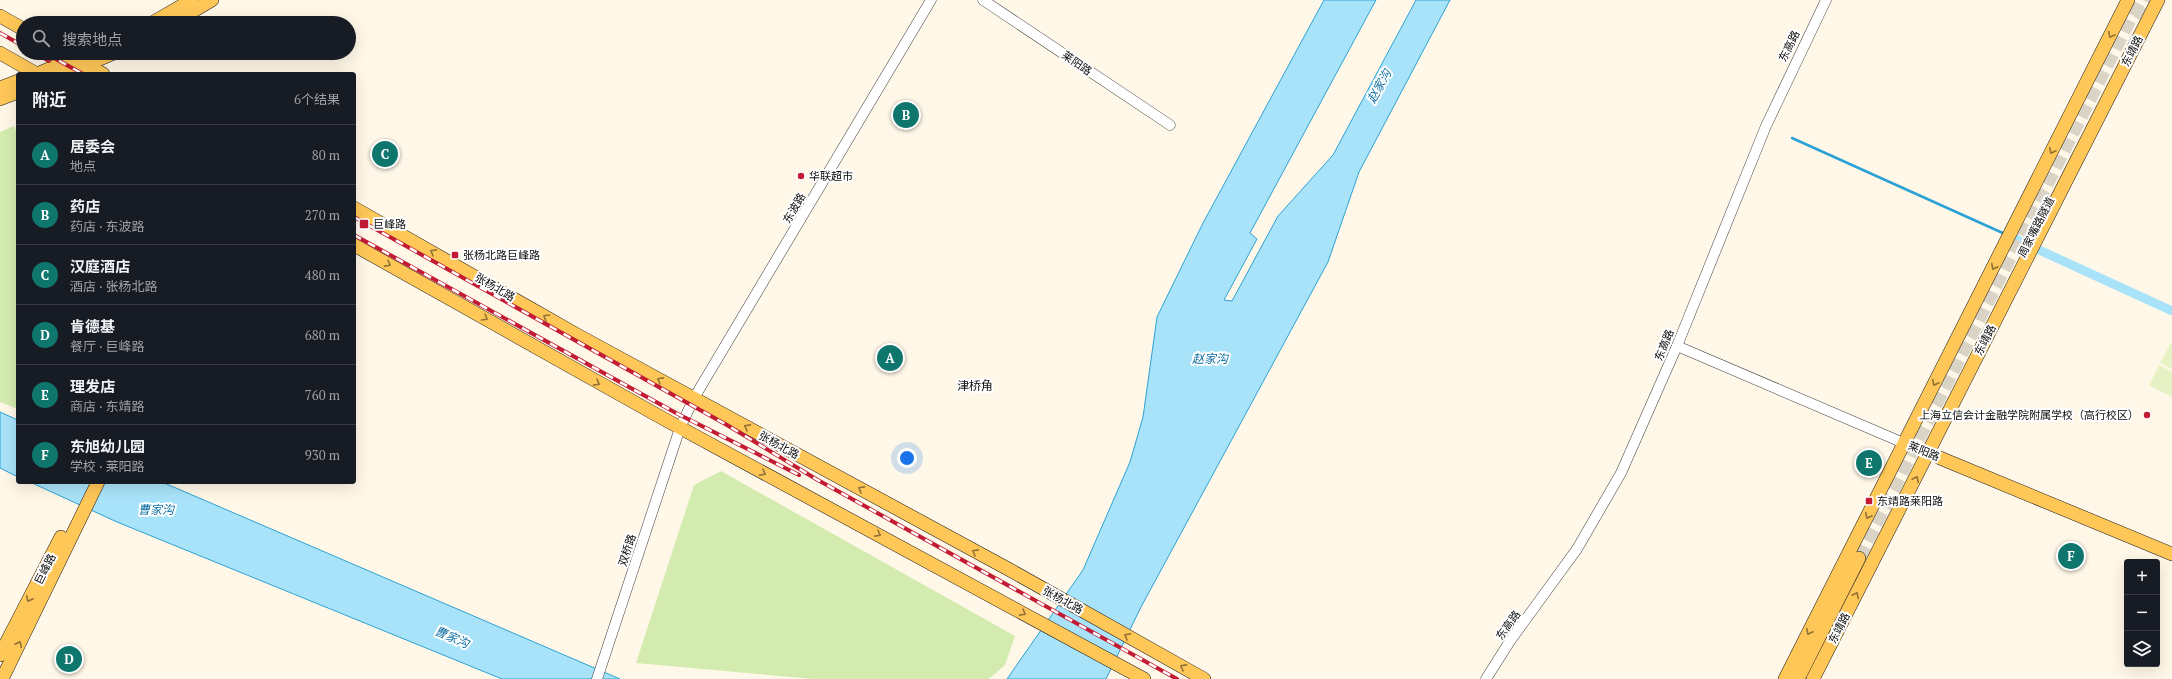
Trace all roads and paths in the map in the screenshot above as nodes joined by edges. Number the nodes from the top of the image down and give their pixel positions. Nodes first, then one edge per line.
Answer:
1 (192, 0) edge
2 (212, 0) edge
3 (931, 0) edge
4 (983, 0) edge
5 (1826, 0) edge
6 (2128, 0) edge
7 (2158, 0) edge
8 (0, 16) edge
9 (164, 16) edge
10 (185, 16) edge
11 (2140, 20) tunnel mouth
12 (16, 25) edge
13 (0, 53) edge
14 (71, 60) edge
15 (76, 60) edge
16 (82, 60) edge
17 (33, 72) edge
18 (42, 72) edge
19 (66, 72) edge
20 (100, 72) edge
21 (16, 82) edge
22 (0, 88) edge
23 (16, 93) edge
24 (0, 99) edge
25 (1170, 126) dead end
26 (356, 209) edge
27 (356, 246) edge
28 (1676, 346) junction
29 (694, 398) junction
30 (680, 428) junction
31 (1937, 435) junction
32 (1904, 443) junction
33 (1934, 456) junction
34 (87, 484) edge
35 (97, 484) edge
36 (70, 529) junction
37 (2172, 554) edge
38 (1859, 558) tunnel mouth
39 (0, 656) edge
40 (2, 679) edge
41 (597, 679) edge
42 (1144, 679) edge
43 (1204, 679) edge
44 (1486, 679) edge
45 (1785, 679) edge
46 (1798, 679) edge
47 (1813, 679) edge

1 - 9 main road
2 - 10 main road
3 - 29 street, 东波路
4 - 25 street, 莱阳路
5 - 28 street, 东高路
6 -> 32 main road
7 - 31 main road, 东靖路
8 - 12 main road
11 - 31 main road, 周家嘴路隧道
13 - 17 main road
14 - 18 main road
15 - 19 main road
16 - 20 main road
21 - 22 main road
23 - 24 main road
29 -> 26 main road, 张杨北路
27 -> 30 main road
28 - 32 street, 莱阳路
28 - 44 street, 东高路
29 - 30 street, 东波路
43 -> 29 main road, 张杨北路
30 - 41 street, 双桥路
30 -> 42 main road
31 - 33 main road, 东靖路
32 - 33 street, 莱阳路
32 -> 45 main road
33 - 37 main road, 莱阳路
47 -> 33 main road, 东靖路
34 - 36 main road, 巨峰路
35 - 36 main road
36 -> 39 main road, 巨峰路
40 -> 36 main road, 巨峰路
38 - 46 main road

